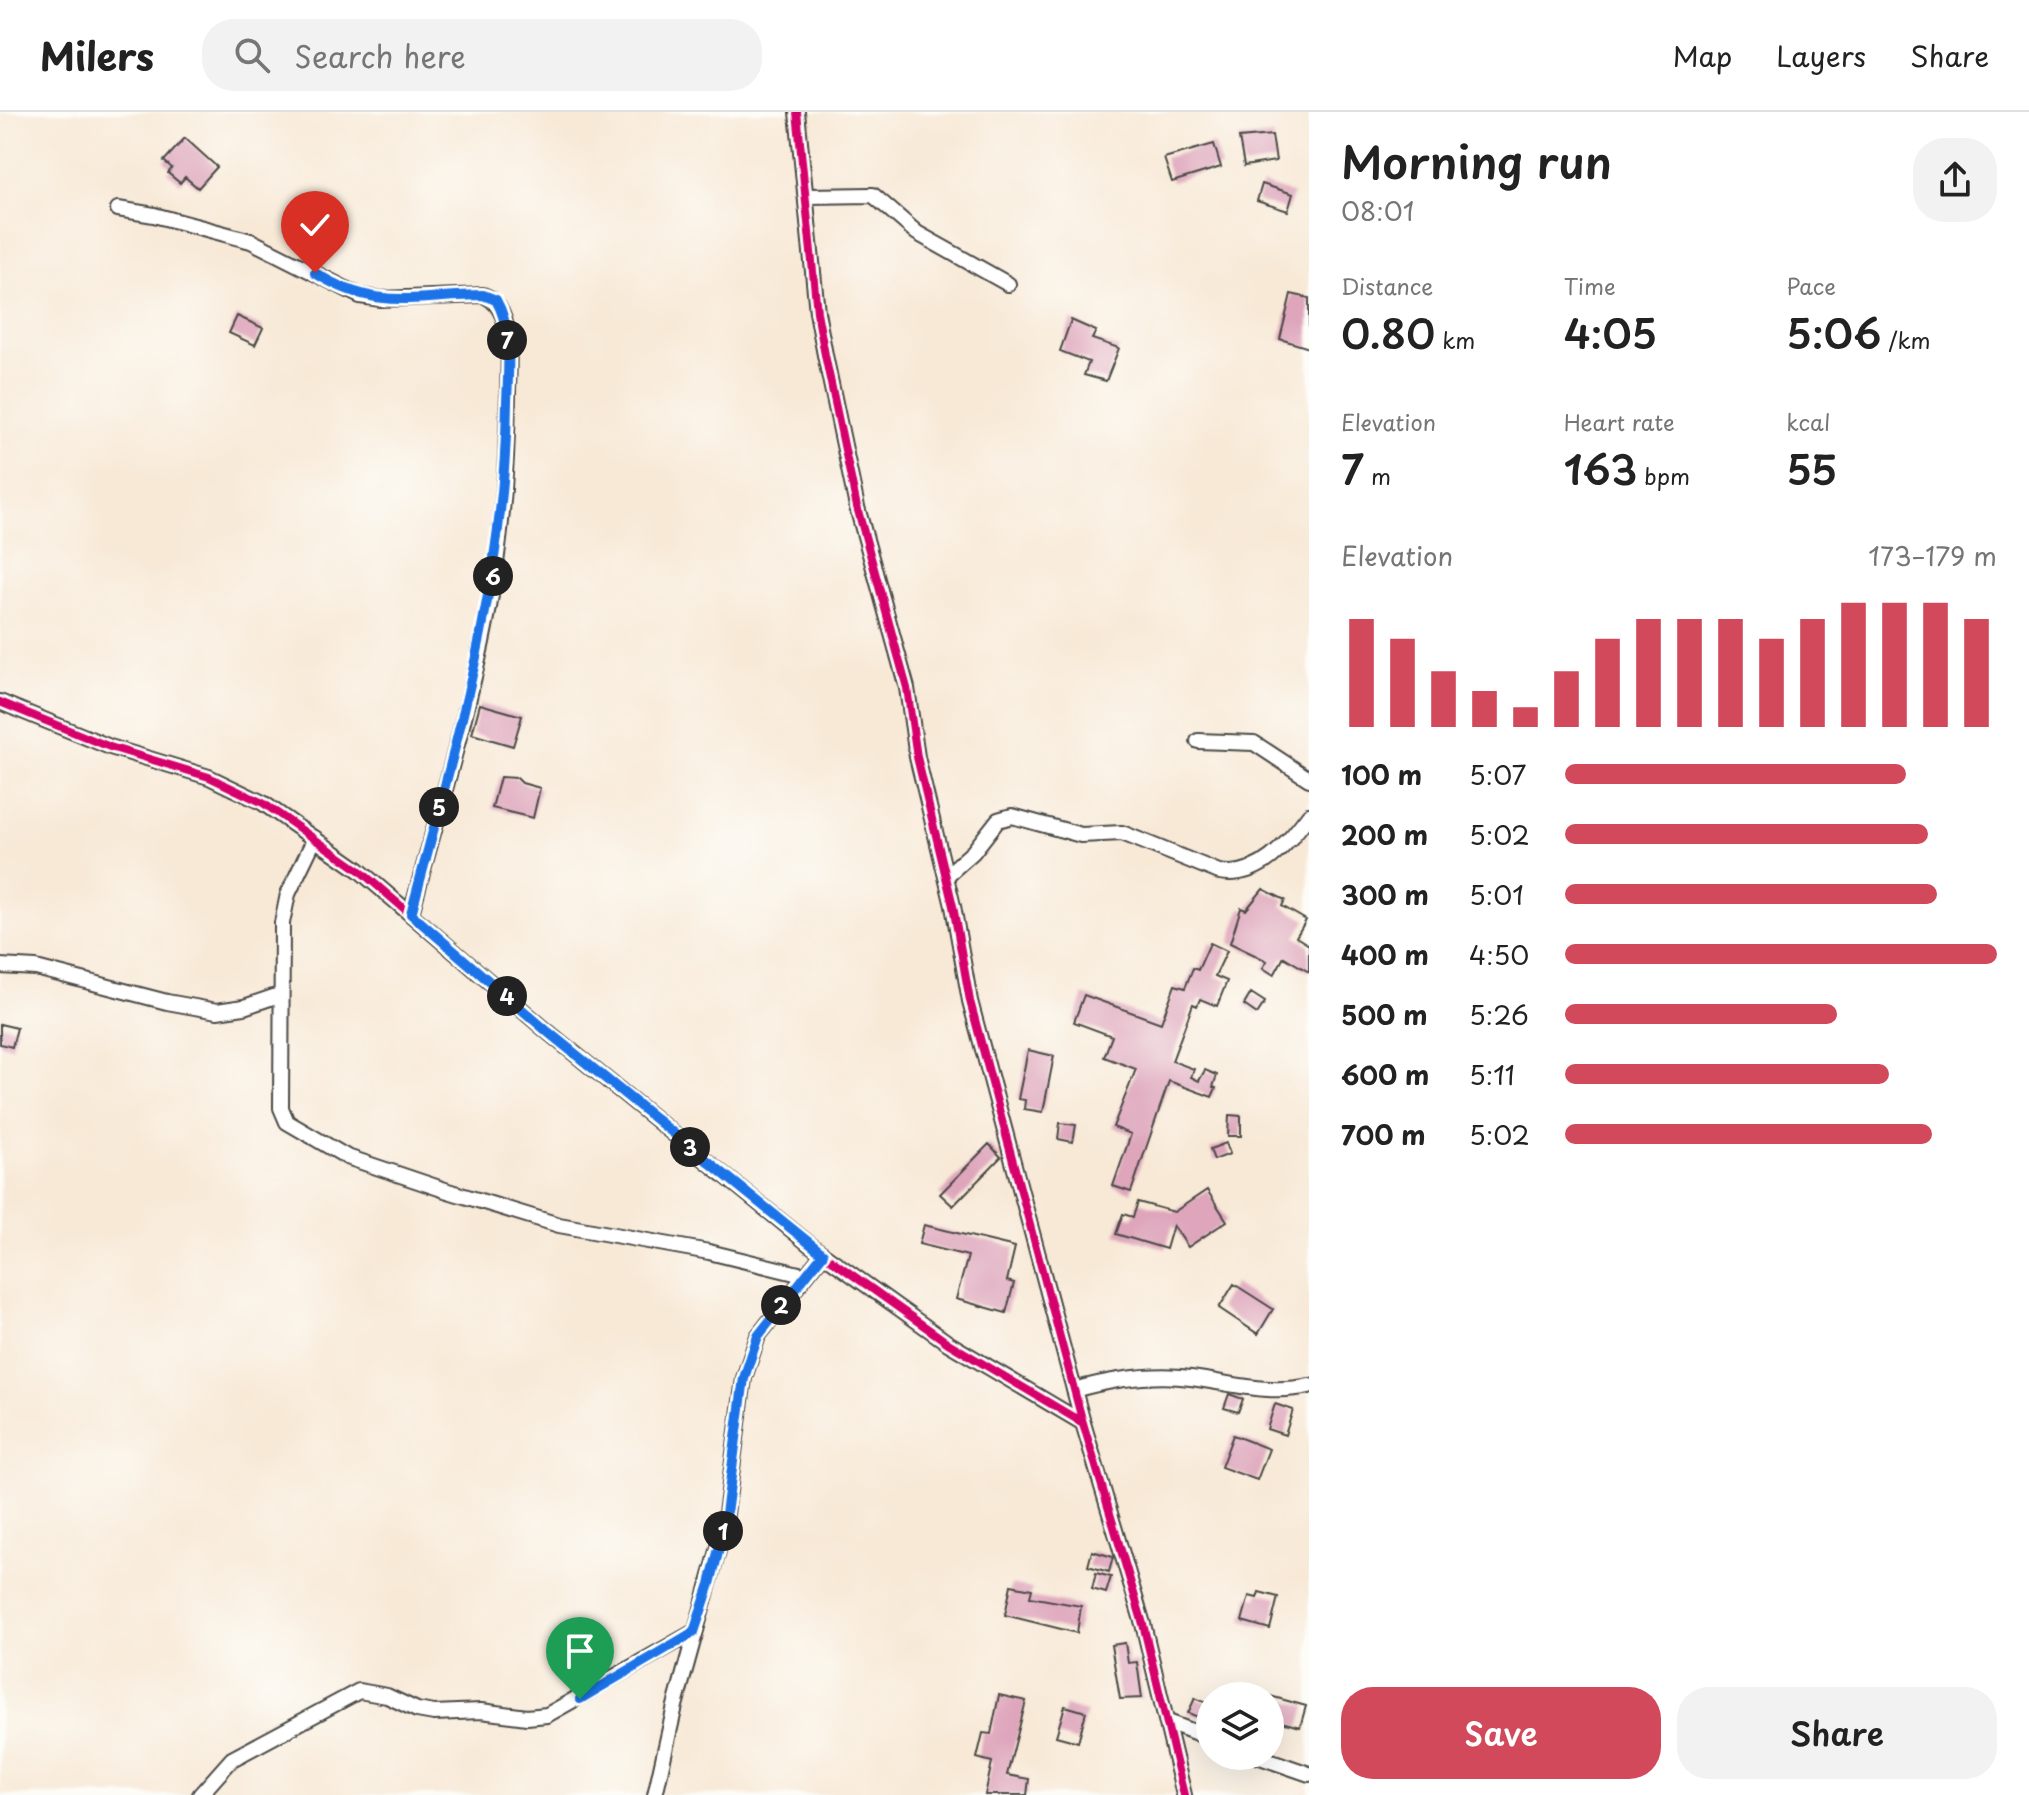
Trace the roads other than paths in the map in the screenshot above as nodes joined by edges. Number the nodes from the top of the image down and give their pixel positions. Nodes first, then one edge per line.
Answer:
1 (797, 112) edge
2 (808, 196) junction
3 (118, 209) dead end
4 (1008, 284) dead end
5 (0, 702) edge
6 (1198, 741) dead end
7 (1309, 779) edge
8 (1309, 815) edge
9 (315, 838) junction
10 (946, 876) junction
11 (411, 914) junction
12 (0, 966) edge
13 (279, 995) junction
14 (823, 1254) junction
15 (803, 1275) junction
16 (1309, 1386) edge
17 (1074, 1390) junction
18 (1083, 1423) junction
19 (694, 1632) junction
20 (1168, 1722) junction
21 (1196, 1733) edge
22 (1284, 1765) edge
23 (1309, 1774) edge
24 (200, 1795) edge
25 (655, 1795) edge
26 (1184, 1795) edge

1 - 2 street
2 - 4 street
2 - 10 street
3 - 11 street
5 - 9 street
6 - 7 street
8 - 10 street
9 - 11 street
9 - 13 street
10 - 17 street
11 - 14 street
12 - 13 street
13 - 15 street
14 - 15 street
14 - 18 street
15 - 19 street
16 - 17 street
17 - 18 street
18 - 20 street
19 - 24 street
19 - 25 street
20 - 21 street
20 - 26 street
22 - 23 street

